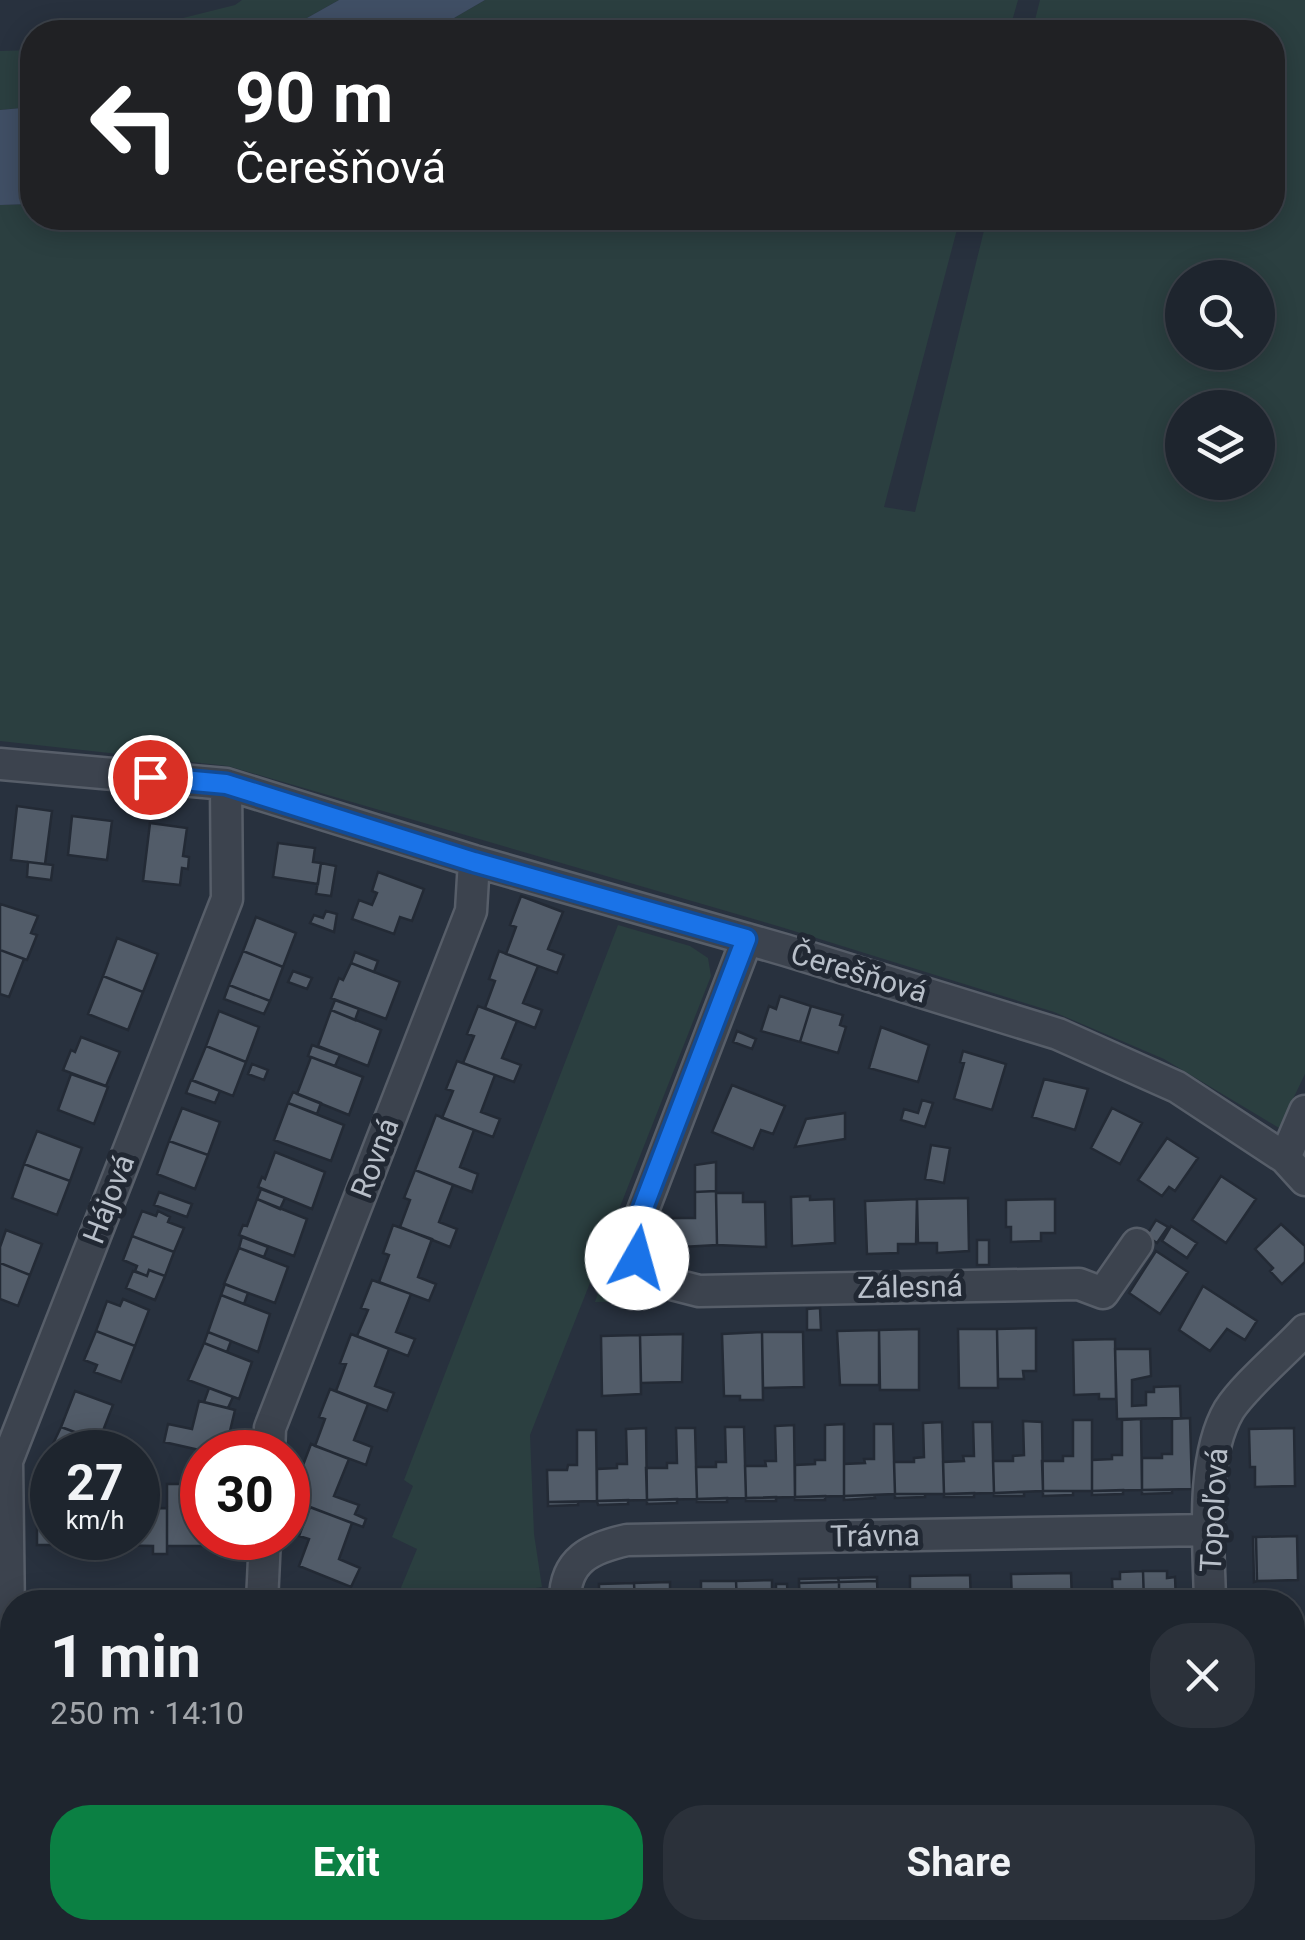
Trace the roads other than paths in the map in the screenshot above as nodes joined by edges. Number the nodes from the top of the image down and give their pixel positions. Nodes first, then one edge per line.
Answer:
1 (0, 764) edge
2 (226, 784) junction
3 (474, 862) junction
4 (746, 939) junction
5 (1305, 1110) edge
6 (1295, 1169) edge
7 (1137, 1244) dead end
8 (1305, 1330) edge
9 (270, 1430) edge
10 (1208, 1530) junction
11 (264, 1560) edge
12 (7, 1590) edge
13 (263, 1590) edge
14 (567, 1590) edge
15 (1210, 1590) edge

1 - 2 street, Čerešňová
2 - 3 street, Čerešňová
2 - 12 street, Hájová
3 - 4 street, Čerešňová
3 - 9 street, Rovná
4 - 6 street, Čerešňová
4 - 7 street, Zálesná
5 - 6 street, Čerešňová
8 - 10 street, Topoľová
10 - 14 street, Trávna
10 - 15 street, Topoľová
11 - 13 street

